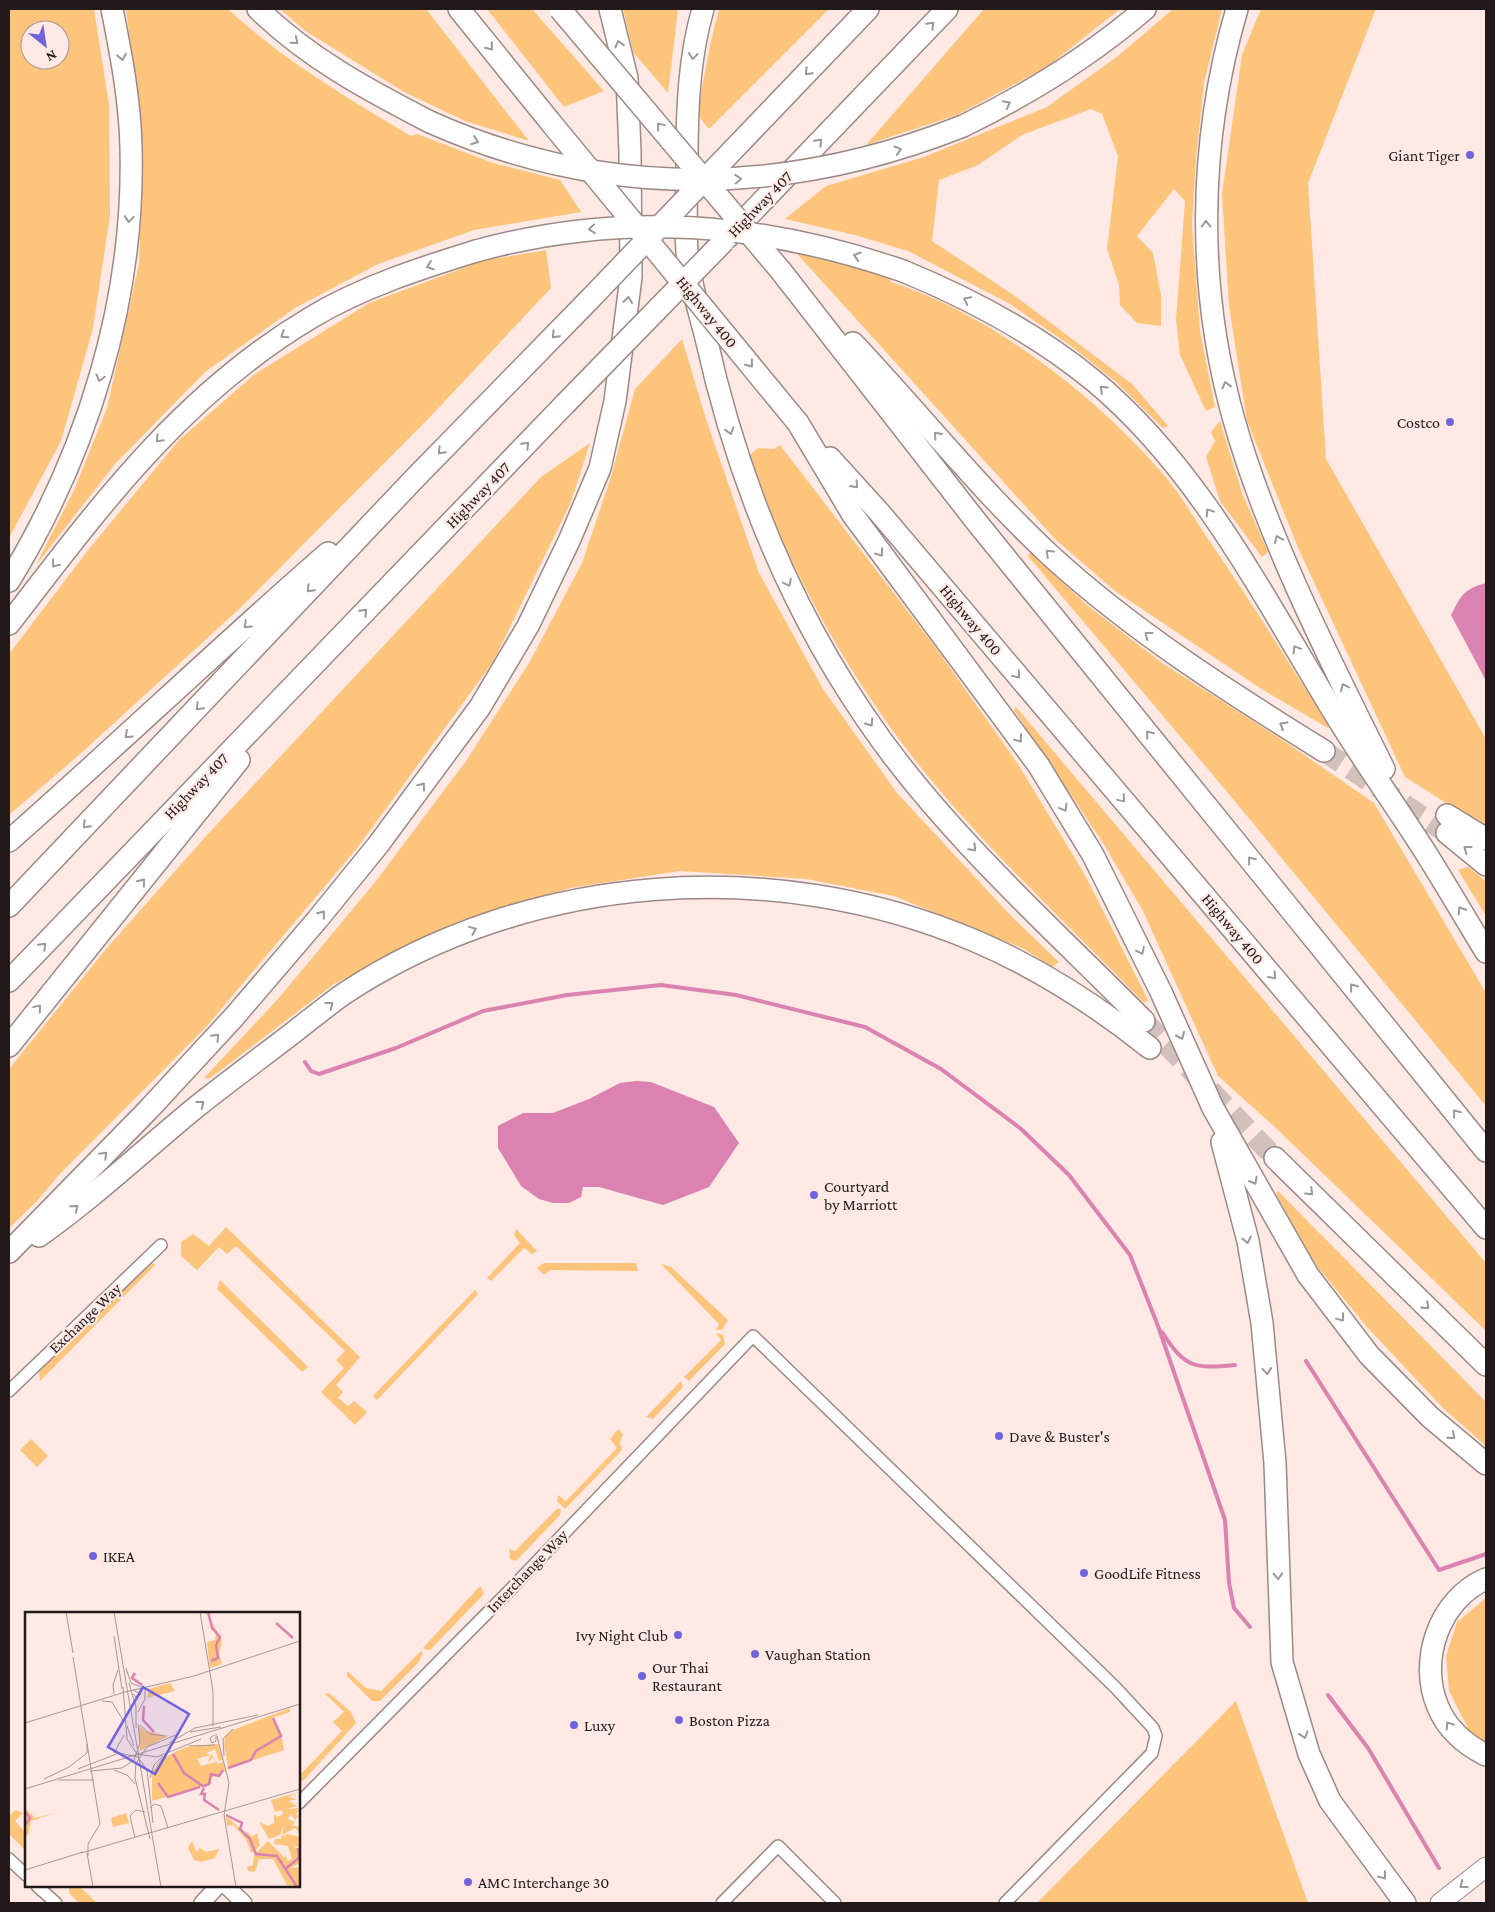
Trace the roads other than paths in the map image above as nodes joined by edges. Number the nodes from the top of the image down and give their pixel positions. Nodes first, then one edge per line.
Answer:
1 (112, 9) edge
2 (258, 9) edge
3 (460, 9) edge
4 (560, 9) edge
5 (610, 9) edge
6 (703, 9) edge
7 (868, 9) edge
8 (946, 9) edge
9 (1144, 9) edge
10 (1237, 9) edge
11 (781, 271) junction
12 (798, 423) junction
13 (416, 477) junction
14 (9, 581) edge
15 (9, 624) edge
16 (318, 660) junction
17 (1324, 751) tunnel mouth
18 (1486, 839) edge
19 (9, 841) edge
20 (1424, 850) junction
21 (1486, 864) edge
22 (9, 906) edge
23 (1486, 952) edge
24 (9, 981) edge
25 (1144, 1022) tunnel mouth
26 (9, 1046) edge
27 (1150, 1048) dead end
28 (1213, 1108) junction
29 (1486, 1151) edge
30 (1275, 1158) tunnel mouth
31 (1486, 1228) edge
32 (161, 1244) dead end
33 (9, 1252) edge
34 (9, 1258) edge
35 (1486, 1365) edge
36 (9, 1391) edge
37 (1486, 1464) edge
38 (1486, 1579) edge
39 (1486, 1755) edge
40 (300, 1803) edge
41 (9, 1859) edge
42 (1486, 1867) edge
43 (25, 1874) edge
44 (38, 1887) edge
45 (217, 1887) edge
46 (227, 1887) edge
47 (56, 1903) edge
48 (202, 1903) edge
49 (244, 1903) edge
50 (722, 1903) edge
51 (835, 1903) edge
52 (1005, 1903) edge
53 (1404, 1903) edge
54 (1440, 1903) edge

1 -> 14 highway
2 -> 9 highway, bridge
3 -> 12 highway, Highway 400, bridge
11 -> 4 highway, bridge
33 -> 5 highway
6 -> 25 highway
7 -> 13 highway, bridge
16 -> 8 highway, Highway 407, bridge
20 -> 10 highway
17 -> 11 highway
29 -> 11 highway
12 -> 28 highway
12 -> 31 highway, Highway 400
13 -> 19 highway
13 -> 22 highway
20 -> 15 highway, bridge
24 -> 16 highway, Highway 407
26 -> 16 highway
21 -> 18 highway
23 -> 20 highway
34 -> 27 highway
28 -> 37 highway
28 -> 53 highway
30 -> 35 highway
32 - 36 street, Exchange Way
39 -> 38 highway
40 - 52 street, Interchange Way
41 - 43 street
42 -> 54 main road
44 - 47 street
45 - 48 street
46 - 49 street
50 - 51 street

